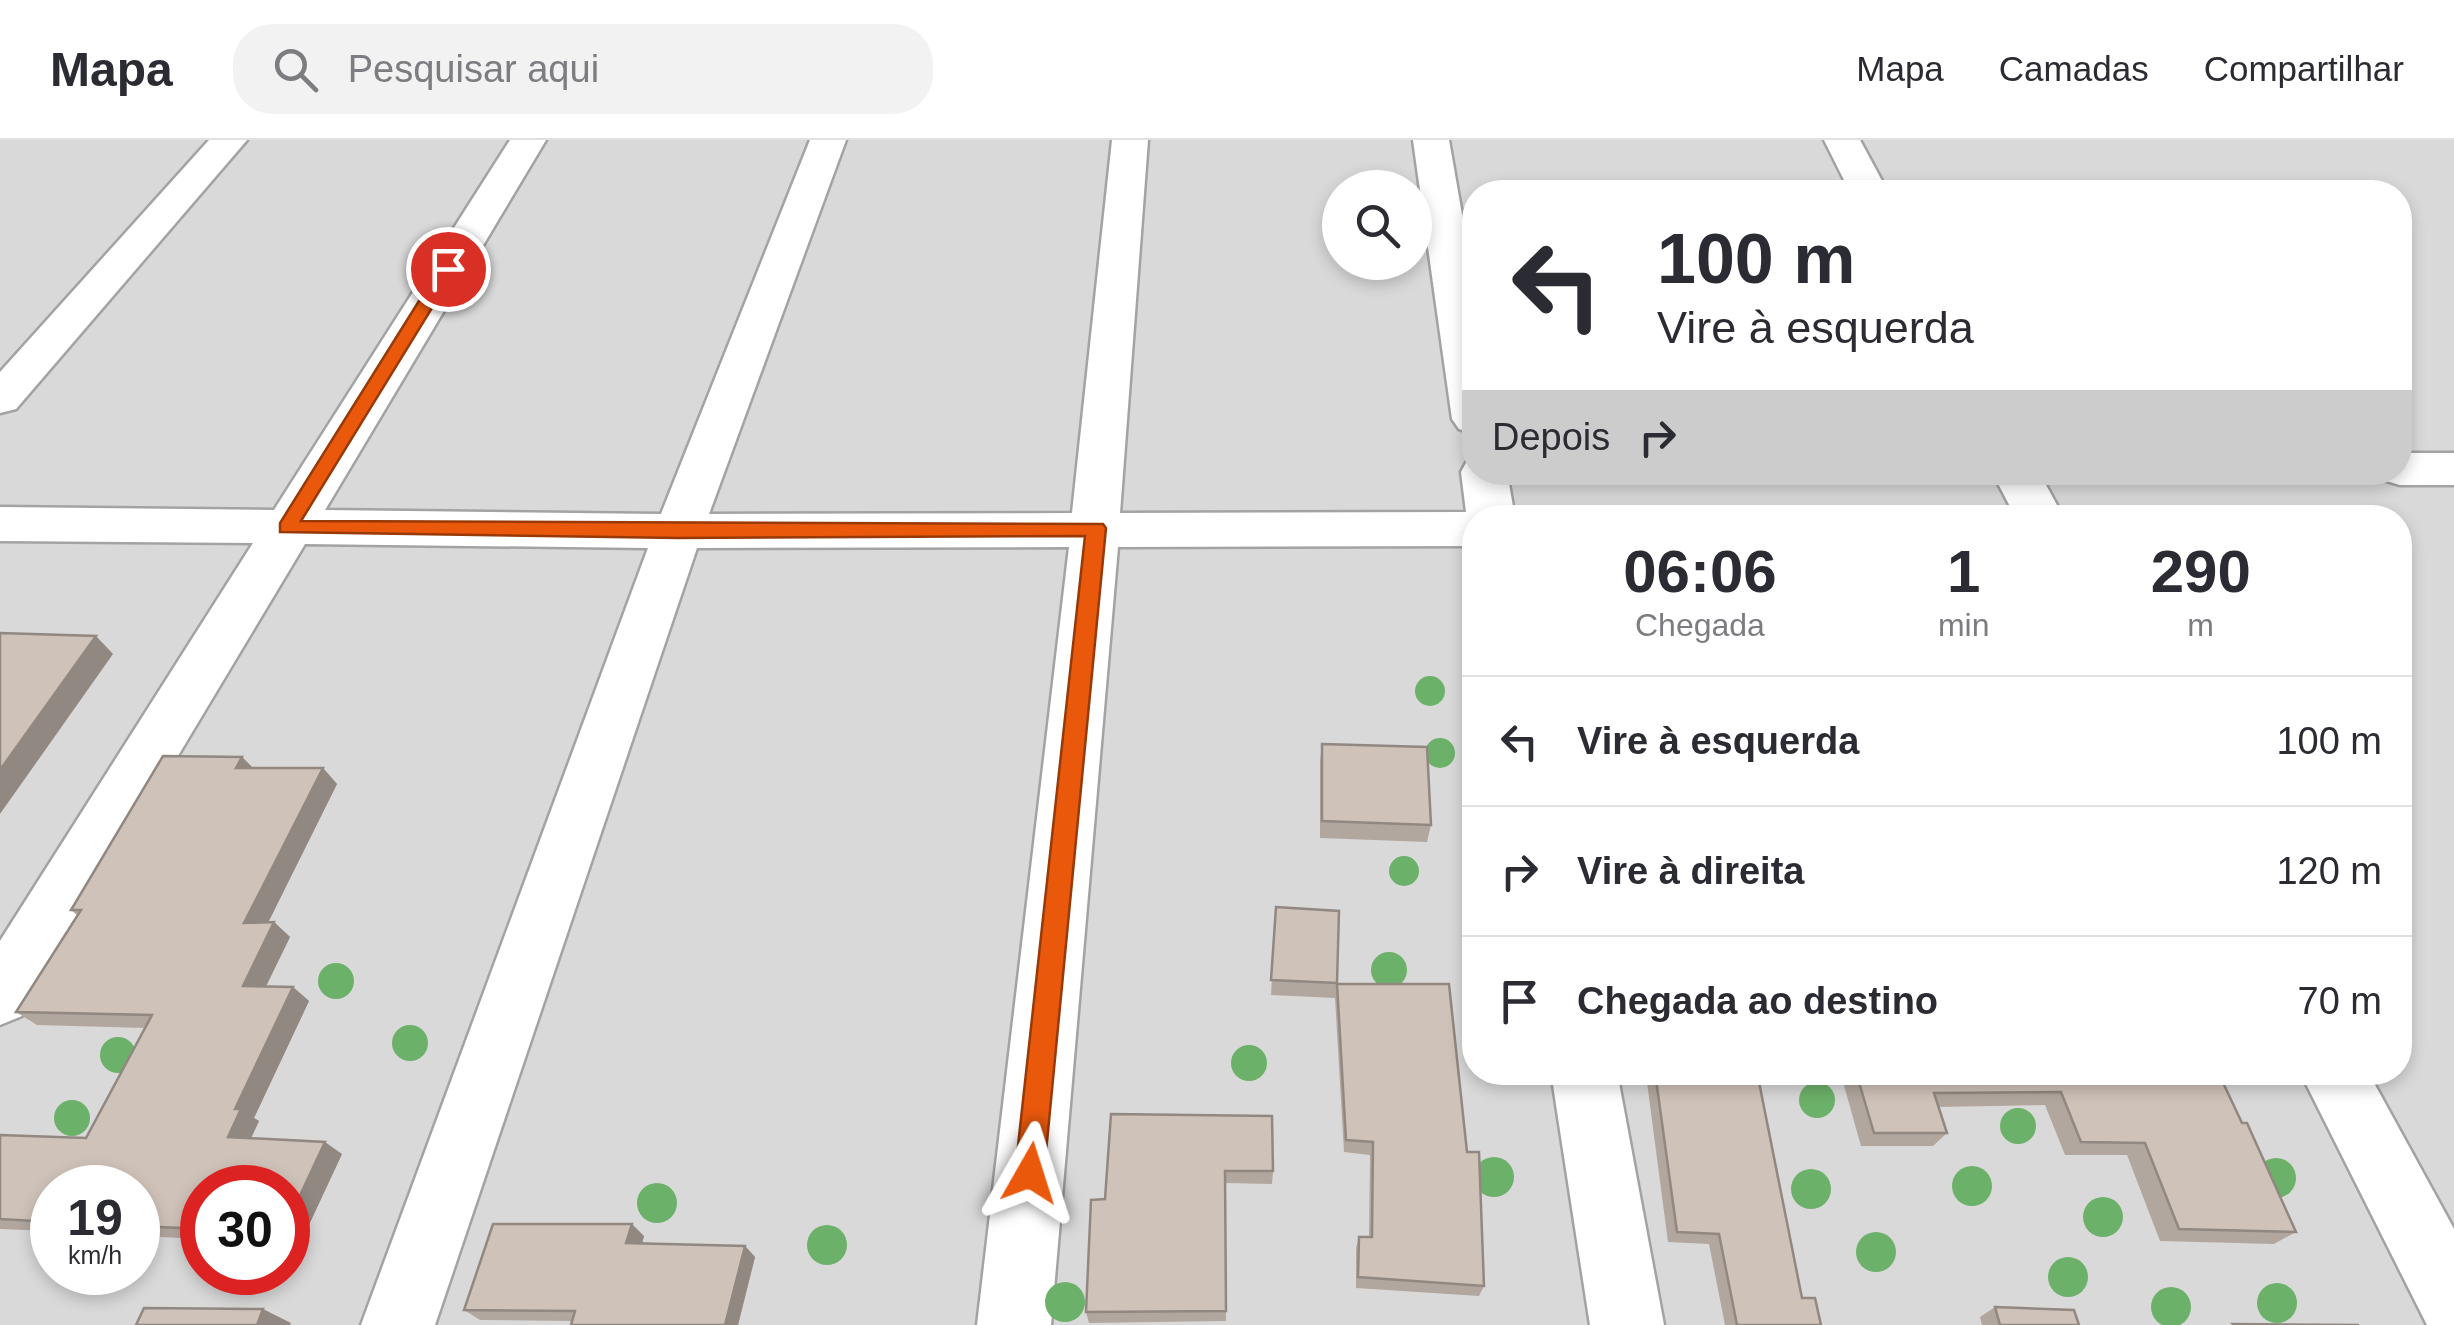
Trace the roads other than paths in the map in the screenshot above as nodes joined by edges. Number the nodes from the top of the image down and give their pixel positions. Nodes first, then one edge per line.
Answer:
1 (230, 140) edge
2 (528, 140) edge
3 (828, 140) edge
4 (1130, 140) edge
5 (1431, 140) edge
6 (1842, 140) edge
7 (1863, 180) edge
8 (1462, 337) edge
9 (0, 399) edge
10 (2412, 469) edge
11 (2454, 469) edge
12 (0, 524) edge
13 (287, 528) junction
14 (1096, 528) junction
15 (1462, 529) edge
16 (678, 531) junction
17 (0, 996) edge
18 (1586, 1085) edge
19 (2340, 1085) edge
20 (2454, 1302) edge
21 (398, 1325) edge
22 (1014, 1325) edge
23 (1627, 1325) edge

1 - 9 street
2 - 13 street
3 - 16 street
4 - 14 street
5 - 8 street
6 - 7 street
10 - 11 street
12 - 13 street
13 - 16 street
13 - 17 street
14 - 15 street
14 - 16 street
14 - 22 street
16 - 21 street
18 - 23 street
19 - 20 street

